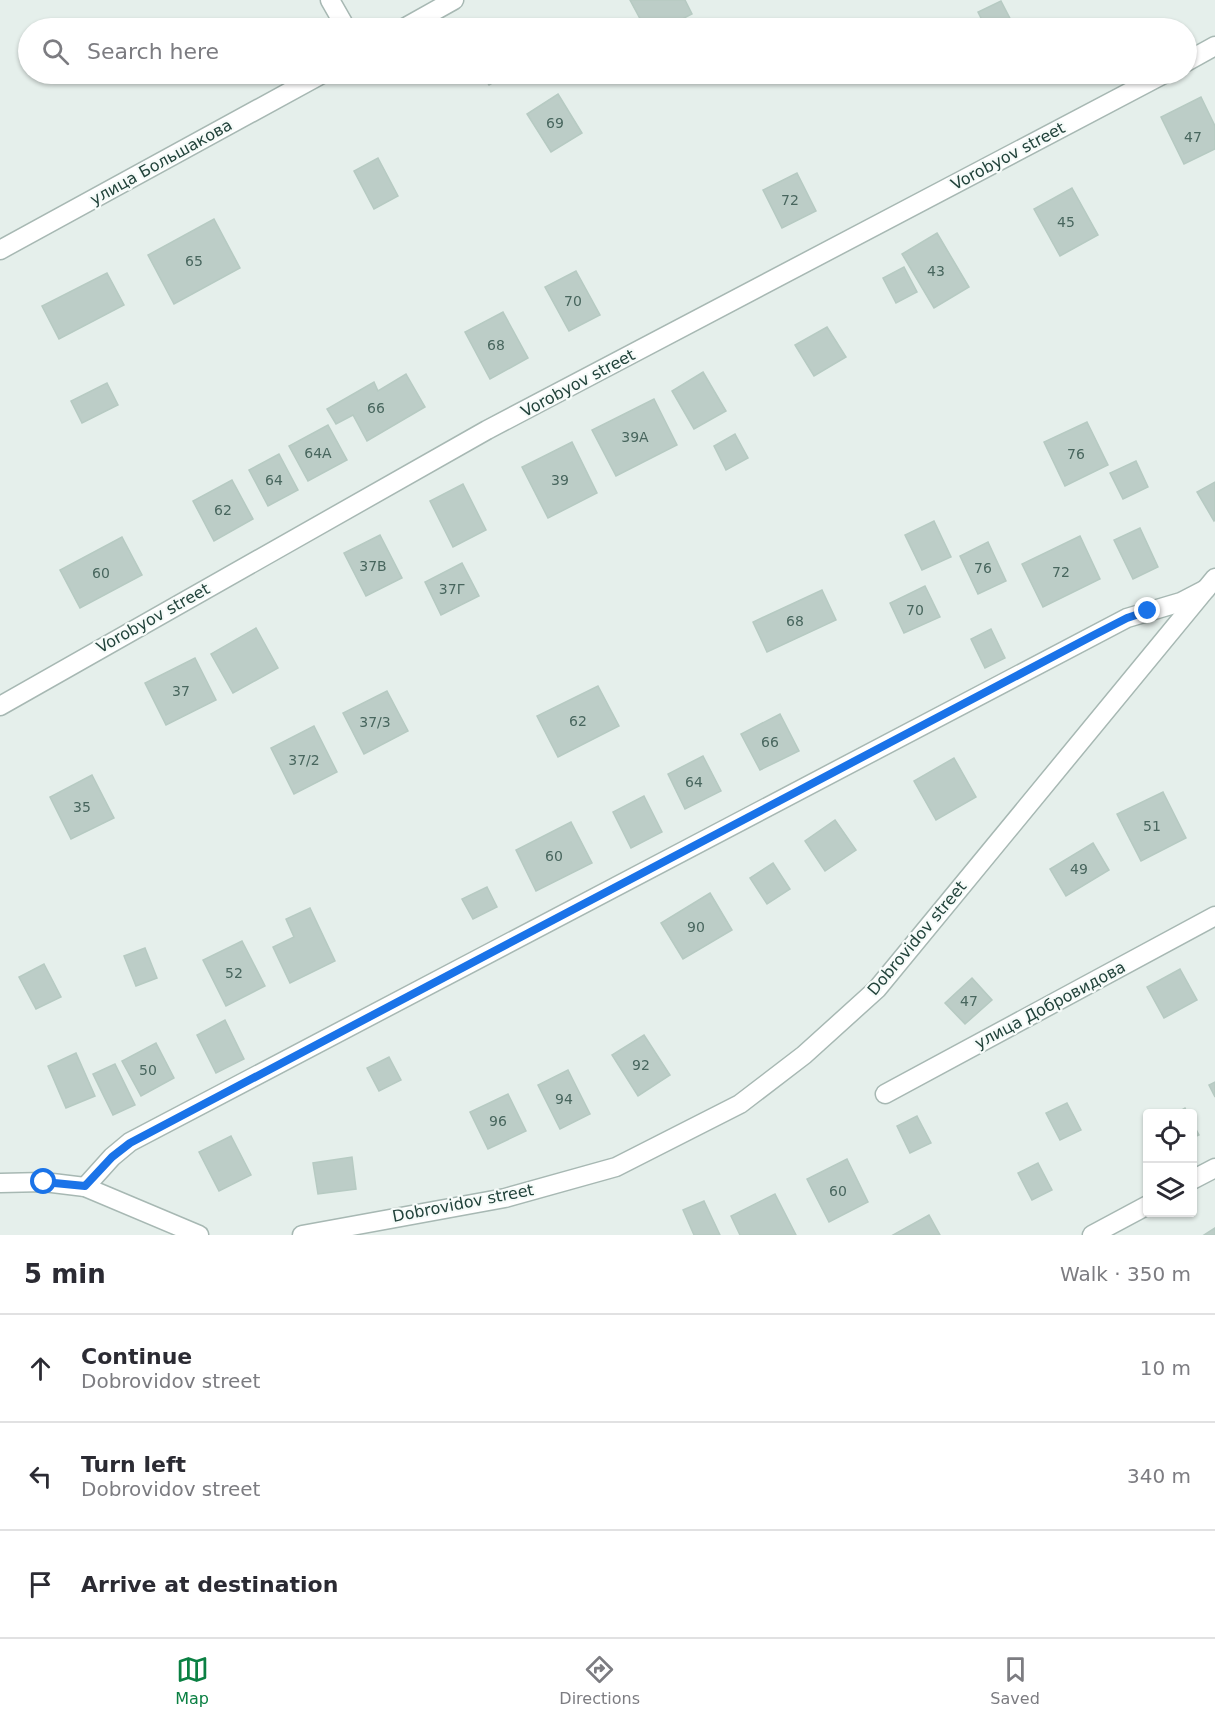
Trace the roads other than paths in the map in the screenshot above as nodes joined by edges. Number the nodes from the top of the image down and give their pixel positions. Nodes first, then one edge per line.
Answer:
1 (330, 0) edge
2 (454, 0) edge
3 (340, 18) edge
4 (422, 18) edge
5 (1215, 46) edge
6 (1197, 56) edge
7 (304, 84) edge
8 (1145, 84) edge
9 (0, 250) edge
10 (1210, 584) edge
11 (0, 706) edge
12 (1215, 916) edge
13 (885, 1094) dead end
14 (1215, 1168) edge
15 (1197, 1177) edge
16 (0, 1183) edge
17 (85, 1186) junction
18 (1143, 1208) edge
19 (199, 1235) edge
20 (302, 1235) edge
21 (1092, 1235) edge

1 - 3 street
2 - 4 street
5 - 6 street
7 - 9 street, улица Большакова
8 - 11 street, Vorobyov street
10 - 17 street, Dobrovidov street
10 - 20 street, Dobrovidov street
12 - 13 street, улица Добровидова
14 - 15 street
16 - 17 street
17 - 19 street
18 - 21 street

